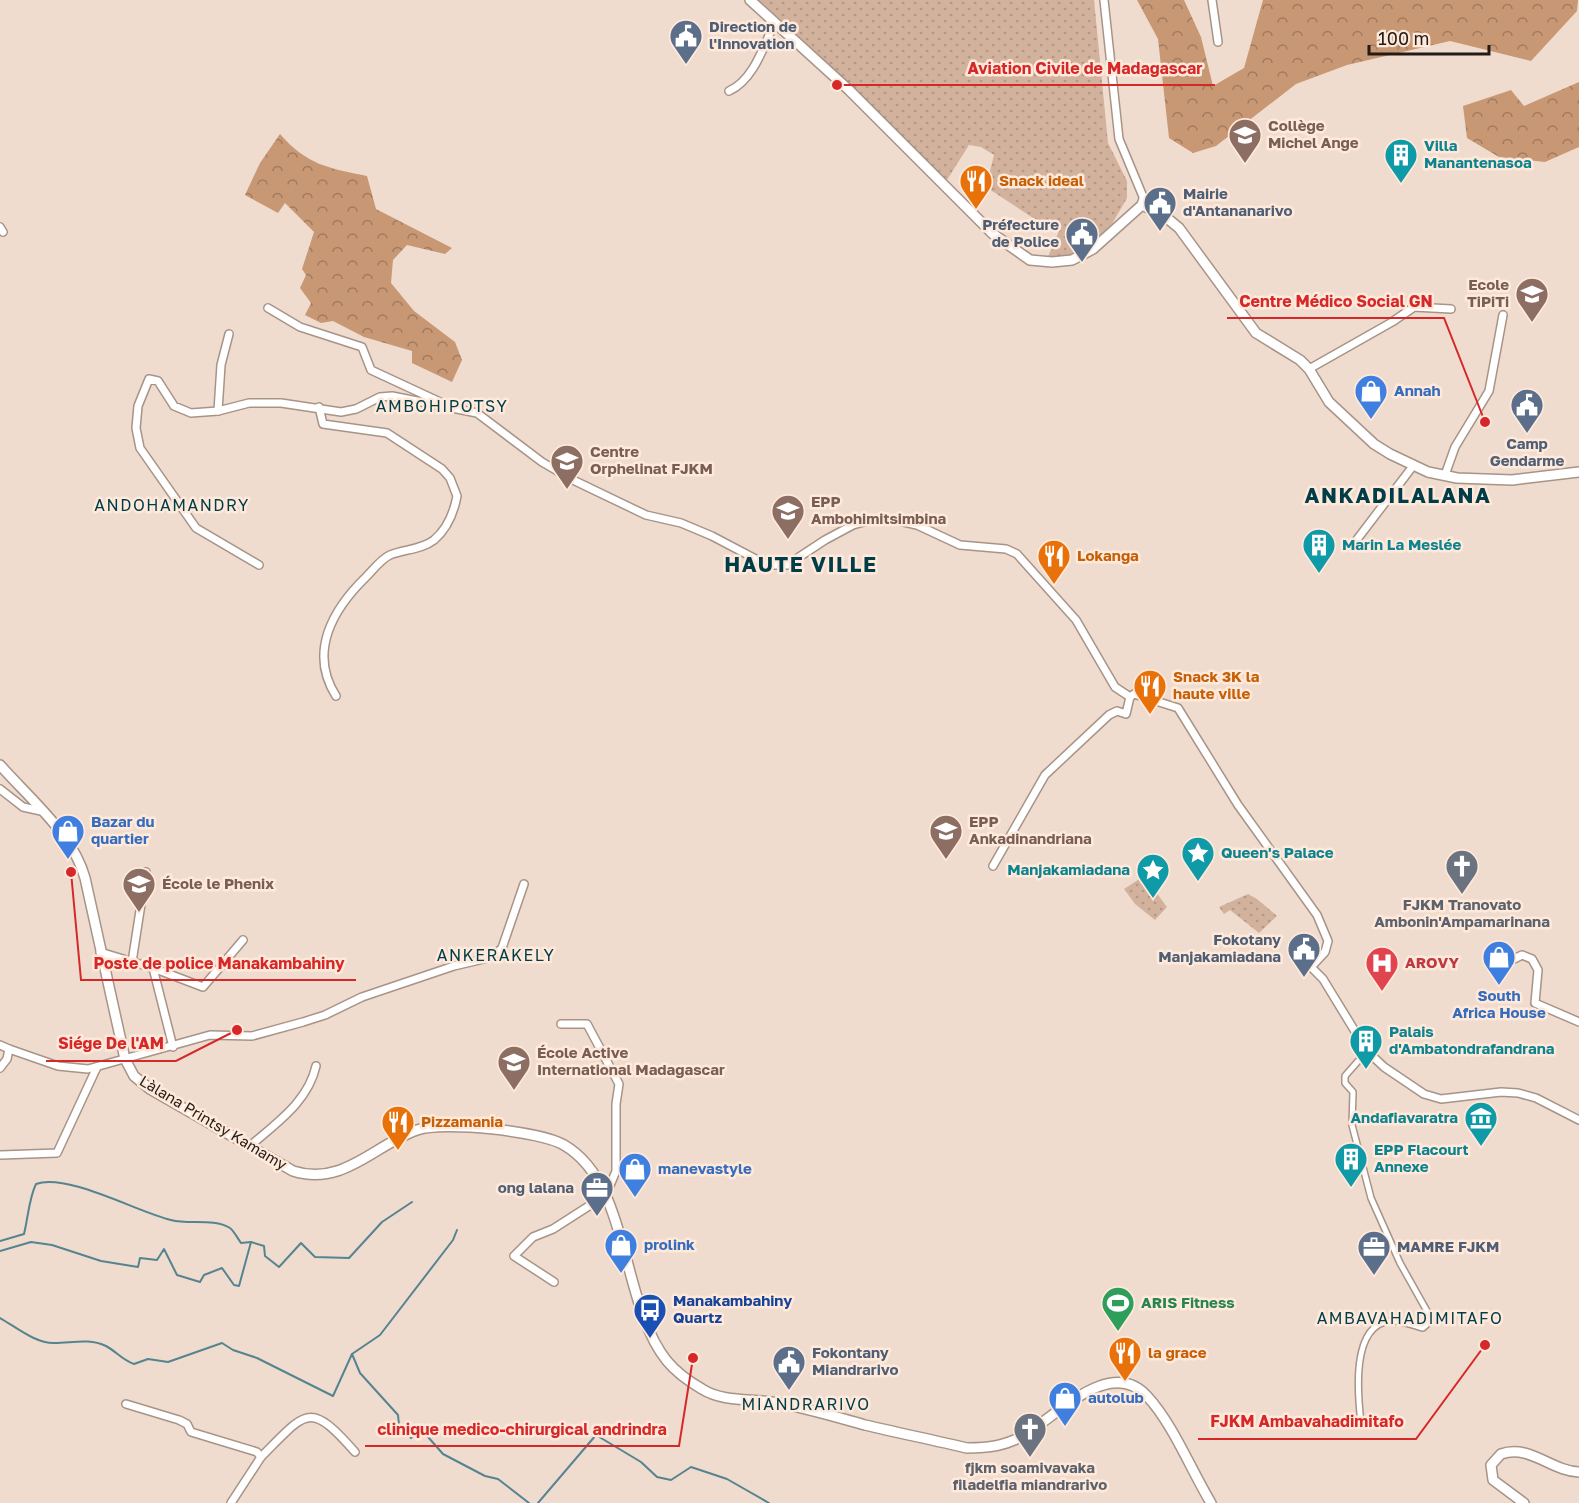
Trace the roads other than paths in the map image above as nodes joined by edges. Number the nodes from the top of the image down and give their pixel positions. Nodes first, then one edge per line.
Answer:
1 (750, 0) edge
2 (1104, 0) edge
3 (1212, 0) edge
4 (775, 22) junction
5 (1218, 42) dead end
6 (729, 91) dead end
7 (1146, 203) junction
8 (268, 308) dead end
9 (1450, 309) dead end
10 (1503, 315) dead end
11 (228, 334) dead end
12 (1309, 369) junction
13 (447, 406) junction
14 (319, 407) junction
15 (218, 411) junction
16 (1413, 466) junction
17 (1579, 472) edge
18 (1445, 475) junction
19 (1352, 546) dead end
20 (259, 565) dead end
21 (336, 696) dead end
22 (1130, 697) junction
23 (0, 765) edge
24 (0, 789) edge
25 (40, 811) junction
26 (993, 866) dead end
27 (146, 872) dead end
28 (524, 884) dead end
29 (243, 940) dead end
30 (100, 952) junction
31 (132, 962) junction
32 (1502, 965) dead end
33 (153, 968) junction
34 (1579, 1022) edge
35 (561, 1024) dead end
36 (0, 1045) edge
37 (173, 1047) junction
38 (9, 1049) junction
39 (1367, 1051) junction
40 (125, 1059) junction
41 (316, 1066) dead end
42 (97, 1067) junction
43 (0, 1068) edge
44 (1579, 1120) edge
45 (250, 1146) junction
46 (1, 1155) edge
47 (606, 1195) junction
48 (554, 1282) dead end
49 (126, 1404) dead end
50 (1361, 1423) dead end
51 (356, 1452) dead end
52 (261, 1457) junction
53 (1579, 1472) edge
54 (231, 1503) edge
55 (1210, 1503) edge
56 (1524, 1503) edge

1 - 4 street
2 - 7 street
3 - 5 street
4 - 6 street
4 - 7 street
7 - 12 street
8 - 13 street
9 - 12 street
10 - 18 street
11 - 15 street
12 - 16 street
13 - 14 street
13 - 22 street
14 - 15 street
14 - 21 street
15 - 20 street
16 - 18 street
16 - 19 street
17 - 18 street
22 - 26 street
22 - 39 street
23 - 25 street, Làlana Printsy Kamamy
24 - 25 street
25 - 30 street, Làlana Printsy Kamamy
27 - 31 street
28 - 37 street
29 - 33 street
30 - 31 street
30 - 40 street, Làlana Printsy Kamamy
31 - 33 street
32 - 34 street
33 - 37 street
35 - 47 street
36 - 38 street
37 - 40 street
38 - 42 street
38 - 43 street
39 - 44 street
39 - 50 street
40 - 42 street
40 - 45 street, Làlana Printsy Kamamy
41 - 45 street
42 - 46 street
45 - 47 street, Làlana Printsy Kamamy
47 - 48 street
47 - 55 street, Làlana Printsy Kamamy
49 - 52 street
51 - 52 street
52 - 54 street
53 - 56 street

